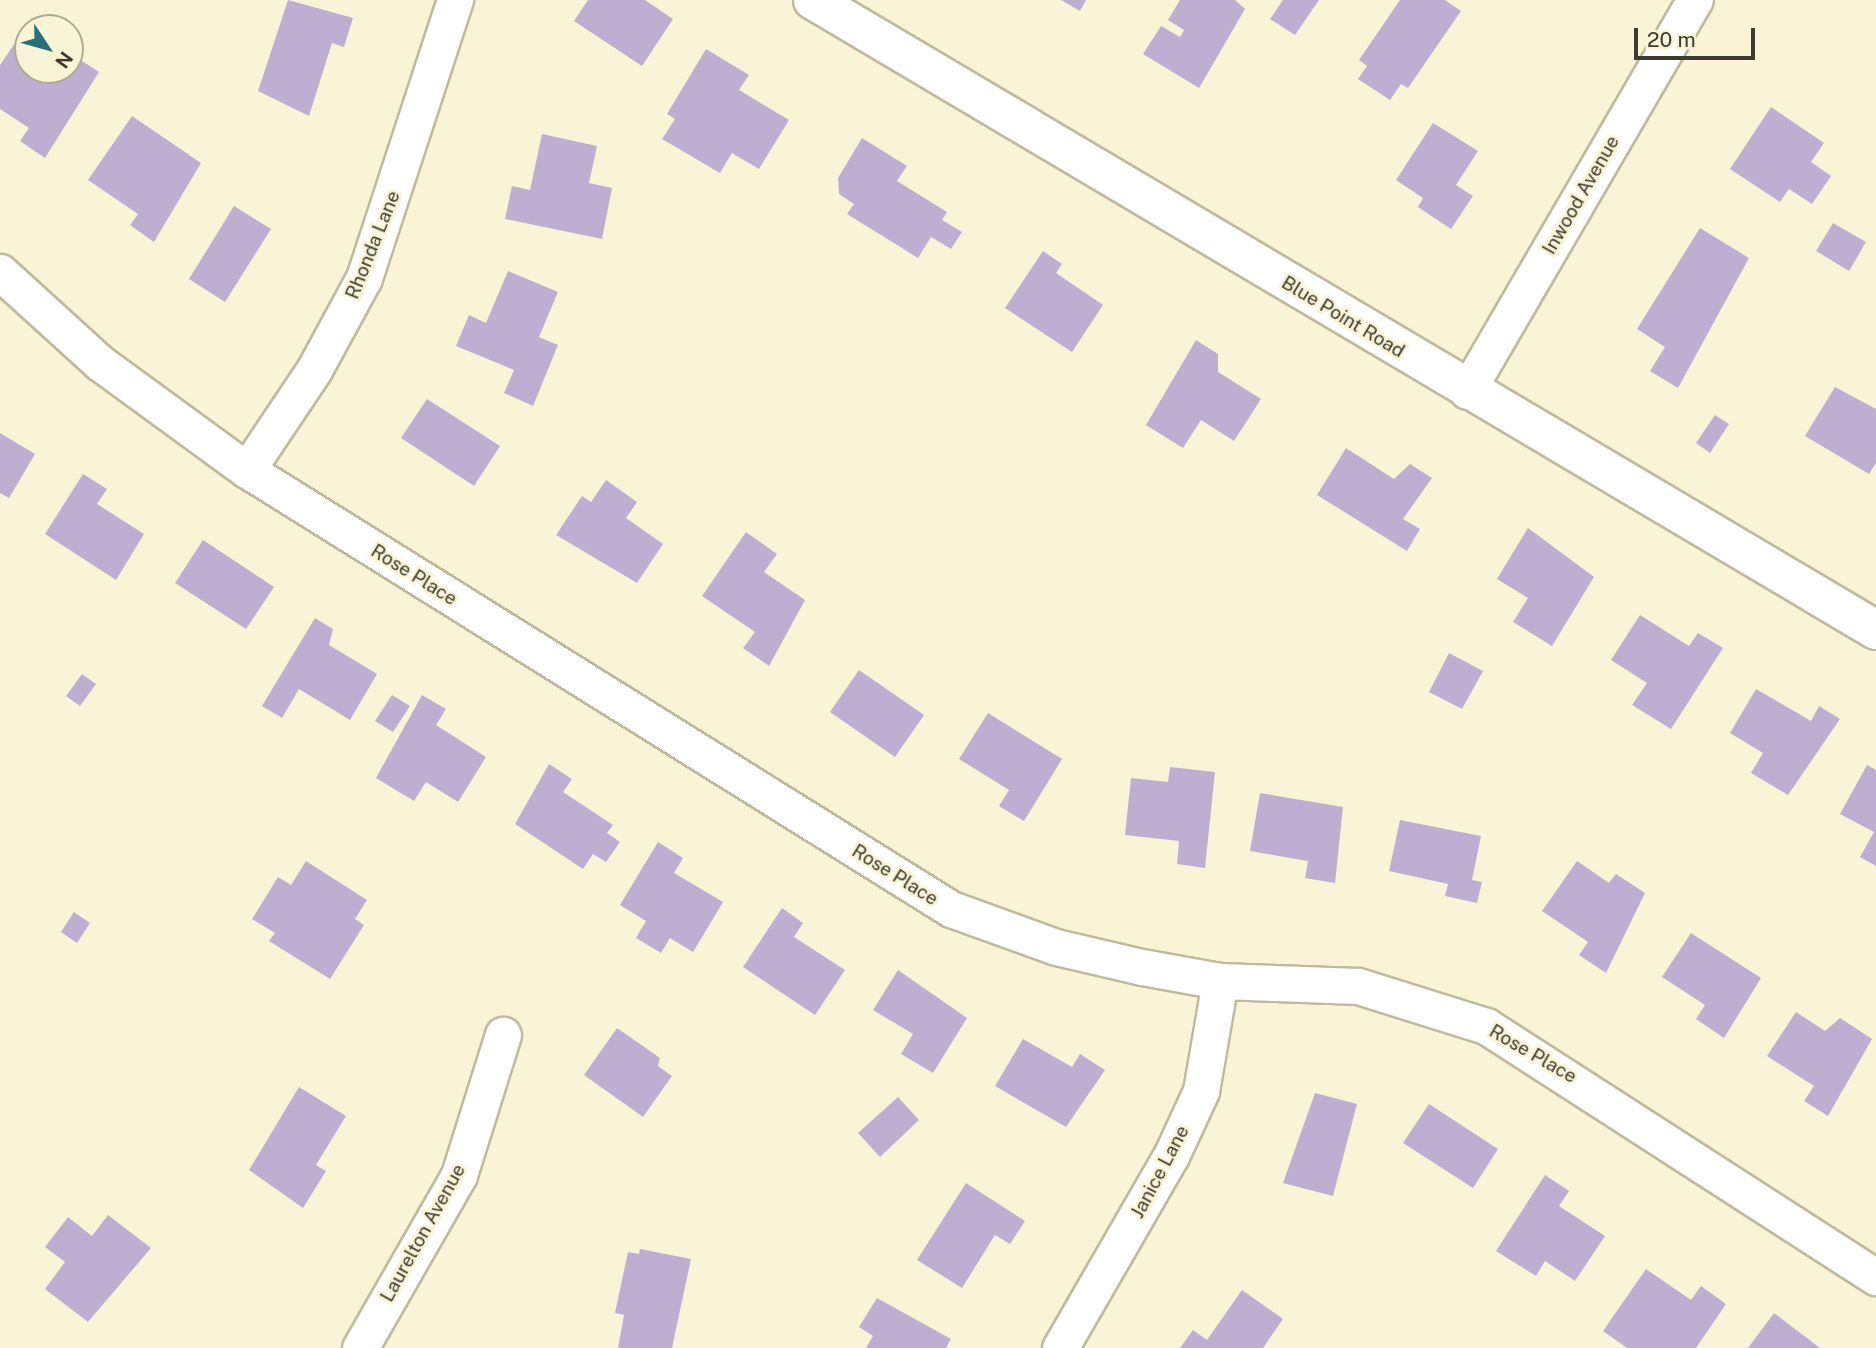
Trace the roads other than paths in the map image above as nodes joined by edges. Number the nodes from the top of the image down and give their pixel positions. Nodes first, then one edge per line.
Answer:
1 (455, 0) edge
2 (813, 0) edge
3 (1695, 0) edge
4 (0, 272) edge
5 (1467, 391) junction
6 (247, 470) junction
7 (1876, 630) edge
8 (1220, 981) junction
9 (503, 1035) dead end
10 (1876, 1277) edge
11 (359, 1348) edge
12 (1060, 1348) edge

1 - 6 street, Rhonda Lane
2 - 5 street, Blue Point Road
3 - 5 street, Inwood Avenue
4 - 6 street, Rose Place
5 - 7 street, Blue Point Road
6 - 8 street, Rose Place
8 - 10 street, Rose Place
8 - 12 street, Janice Lane
9 - 11 street, Laurelton Avenue

